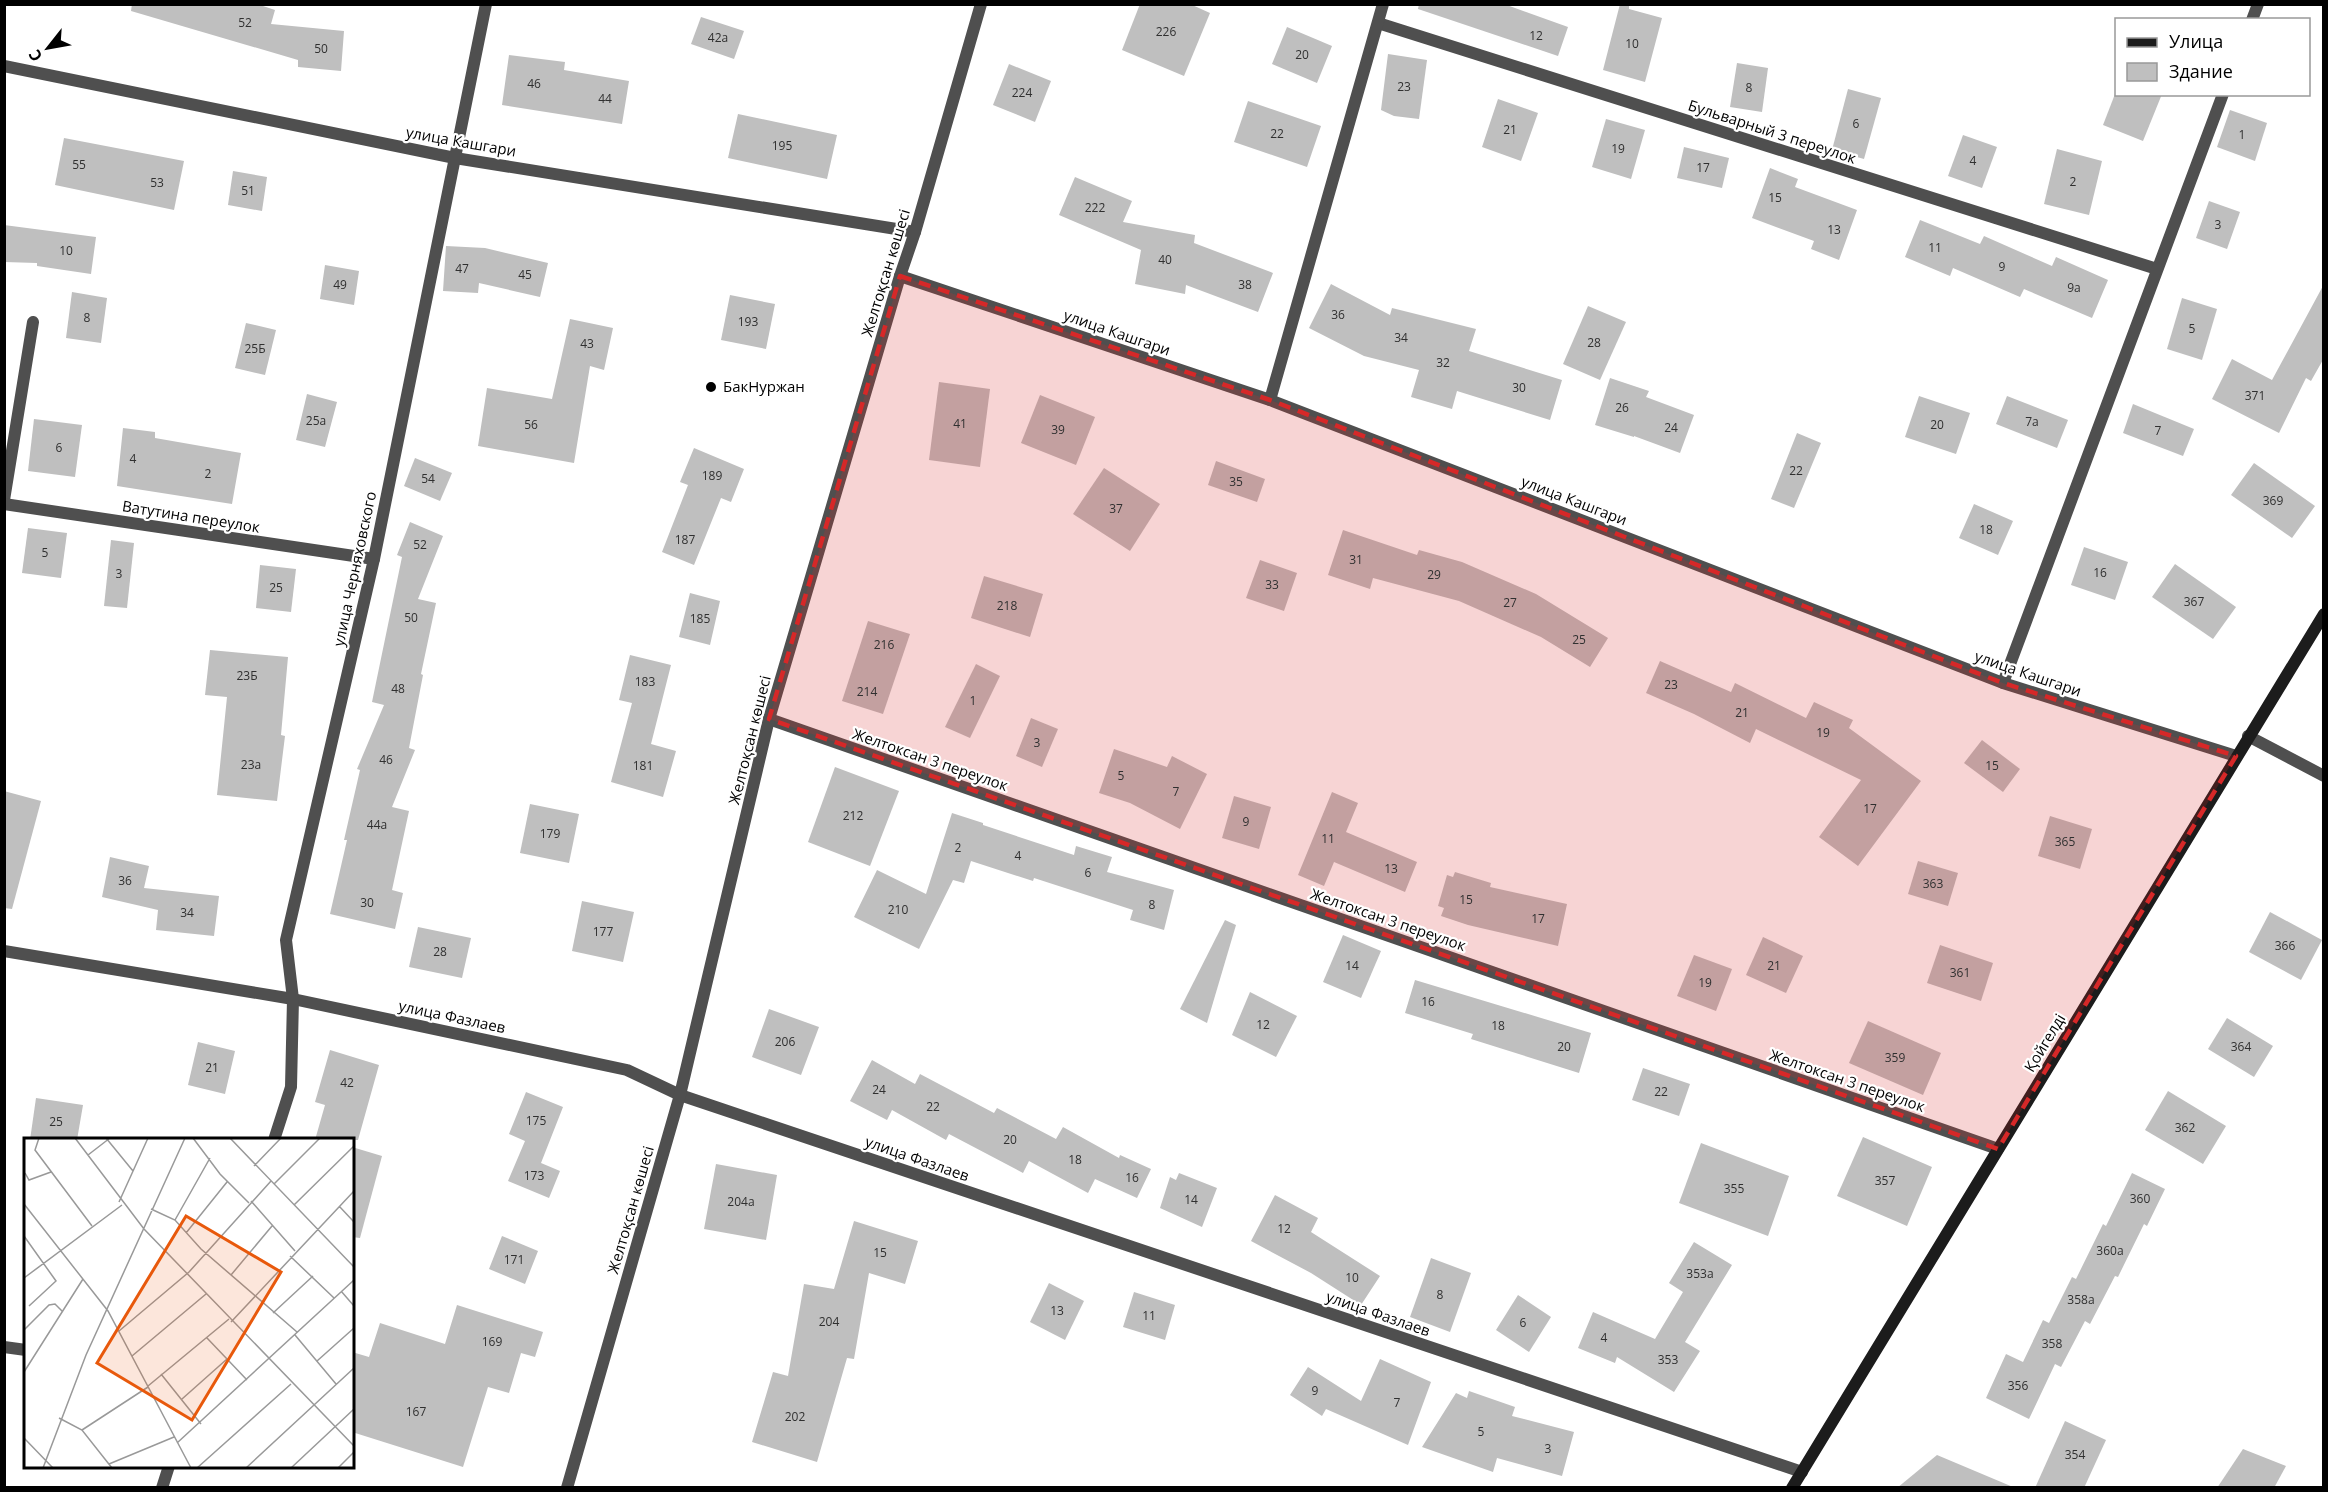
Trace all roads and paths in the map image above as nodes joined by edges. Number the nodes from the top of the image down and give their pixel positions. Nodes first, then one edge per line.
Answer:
1 (486, 4) edge
2 (981, 4) edge
3 (1383, 4) edge
4 (1378, 24) junction
5 (4, 66) edge
6 (2222, 96) edge
7 (455, 158) junction
8 (915, 232) junction
9 (2157, 269) junction
10 (900, 276) junction
11 (33, 322) dead end
12 (1270, 400) junction
13 (4, 502) edge
14 (374, 559) junction
15 (2324, 614) edge
16 (2003, 683) junction
17 (769, 719) junction
18 (2248, 736) junction
19 (2236, 756) junction
20 (2324, 776) edge
21 (4, 951) edge
22 (293, 999) junction
23 (680, 1095) junction
24 (275, 1138) edge
25 (1998, 1149) junction
26 (4, 1347) edge
27 (24, 1350) edge
28 (168, 1468) edge
29 (1802, 1472) junction
30 (162, 1488) edge
31 (567, 1488) edge
32 (1792, 1488) edge

1 - 7 street, улица Черняховского
2 - 8 street, Желтоқсан көшесі
3 - 4 street
4 - 9 street, Бульварный 3 переулок
4 - 12 street
5 - 7 street, улица Кашгари
6 - 9 street
7 - 8 street, улица Кашгари
7 - 14 street, улица Черняховского
8 - 10 street, Желтоқсан көшесі
9 - 16 street
10 - 12 street, улица Кашгари
10 - 17 street, Желтоқсан көшесі
11 - 13 street
12 - 16 street, улица Кашгари
13 - 14 street, Ватутина переулок
14 - 22 street, улица Черняховского
15 - 18 street, Қойгелді
16 - 19 street, улица Кашгари
17 - 23 street, Желтоқсан көшесі
17 - 25 street, Желтоксан 3 переулок
18 - 19 street, Қойгелді
18 - 20 street
19 - 25 street, Қойгелді
21 - 22 street, улица Фазлаев
22 - 23 street, улица Фазлаев
22 - 24 street, улица Черняховского
23 - 29 street, улица Фазлаев
23 - 31 street, Желтоқсан көшесі
25 - 29 street, Қойгелді
26 - 27 street
28 - 30 street
29 - 32 street, Қойгелді

